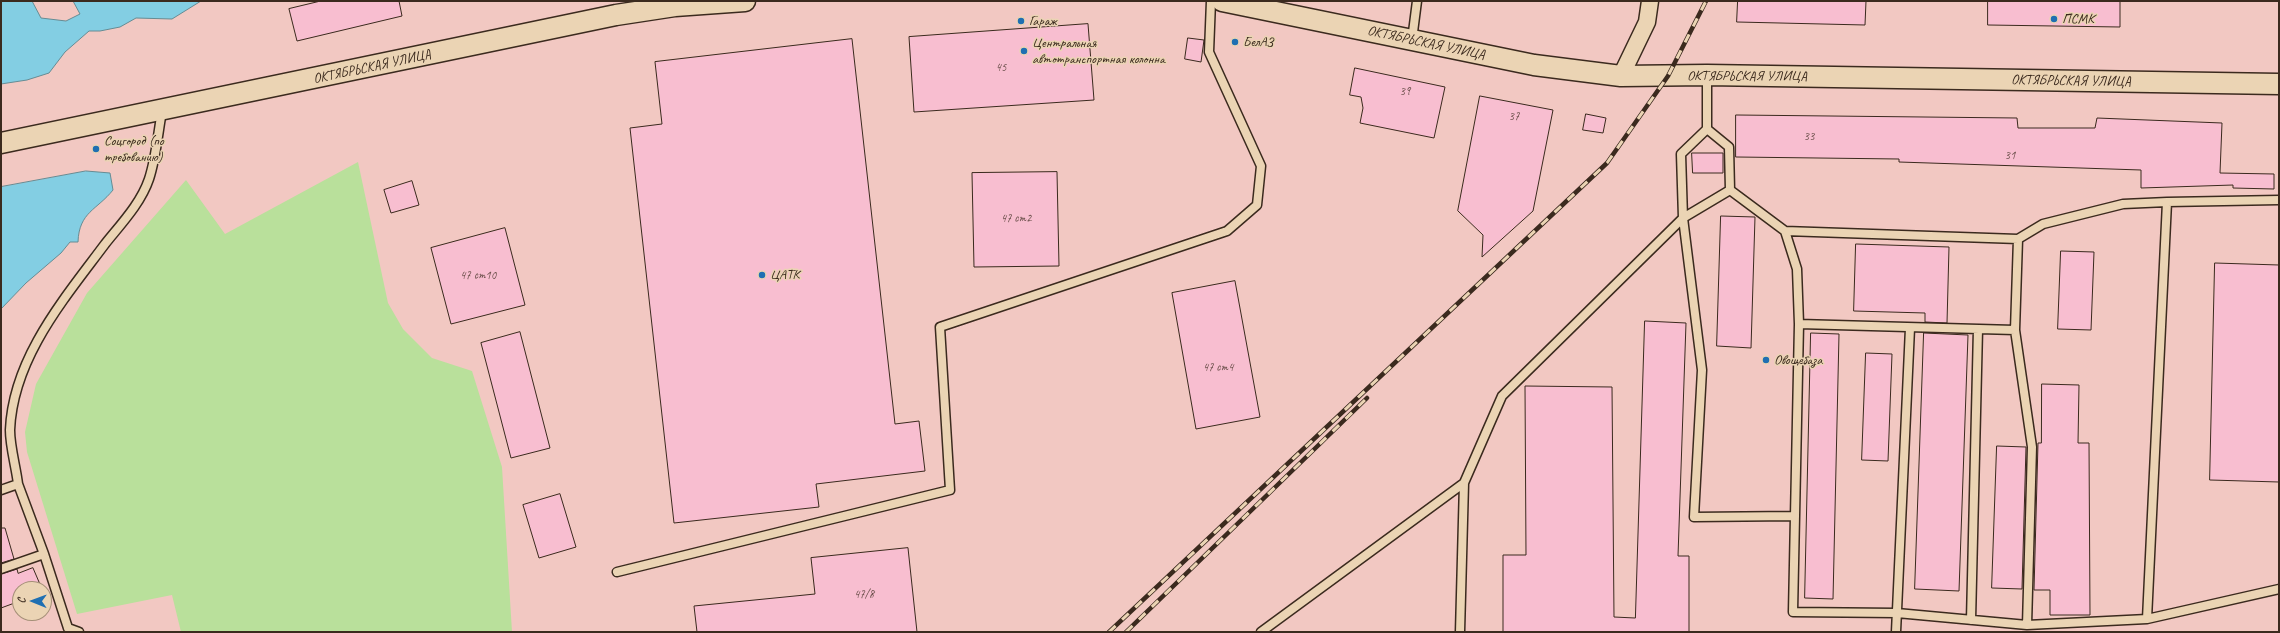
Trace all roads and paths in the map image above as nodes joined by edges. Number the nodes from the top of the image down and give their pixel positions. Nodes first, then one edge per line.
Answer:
1 (745, 1) edge
2 (1211, 1) edge
3 (1222, 1) edge
4 (1417, 1) edge
5 (1650, 1) edge
6 (1412, 41) junction
7 (1707, 75) junction
8 (1621, 76) junction
9 (2279, 84) edge
10 (162, 111) junction
11 (1707, 129) junction
12 (1, 143) edge
13 (1730, 190) junction
14 (2279, 200) edge
15 (2167, 202) junction
16 (1683, 218) junction
17 (1785, 231) junction
18 (2018, 239) junction
19 (1798, 324) junction
20 (1910, 328) junction
21 (1978, 329) junction
22 (2015, 330) junction
23 (1464, 483) junction
24 (18, 484) junction
25 (1, 490) edge
26 (1794, 516) junction
27 (44, 554) junction
28 (1, 569) edge
29 (617, 572) dead end
30 (2279, 589) edge
31 (1897, 613) junction
32 (2147, 619) junction
33 (1971, 620) junction
34 (2027, 625) junction
35 (67, 630) edge
36 (79, 632) edge
37 (1261, 632) edge
38 (1460, 632) edge
39 (1896, 632) edge

1 - 10 street, ОКТЯБРЬСКАЯ УЛИЦА
2 - 29 lane
3 - 6 street, ОКТЯБРЬСКАЯ УЛИЦА
4 - 6 lane
5 - 8 street
6 - 8 street, ОКТЯБРЬСКАЯ УЛИЦА
7 - 8 street, ОКТЯБРЬСКАЯ УЛИЦА
7 - 9 street, ОКТЯБРЬСКАЯ УЛИЦА
7 - 11 lane
10 - 12 street, ОКТЯБРЬСКАЯ УЛИЦА
10 - 24 lane
11 - 13 lane
11 - 16 lane
13 - 16 lane
13 - 17 lane
14 - 15 lane
15 - 18 lane
15 - 32 lane
16 - 23 lane
16 - 26 lane
17 - 18 lane
17 - 19 lane
18 - 22 lane
19 - 20 lane
19 - 26 lane
20 - 21 lane
20 - 31 lane
21 - 22 lane
21 - 33 lane
22 - 34 lane
23 - 37 lane
23 - 38 lane
24 - 25 lane
24 - 27 lane
26 - 31 lane
27 - 28 lane
27 - 35 lane
30 - 32 lane
31 - 33 lane
31 - 39 lane
32 - 34 lane
33 - 34 lane
35 - 36 lane

